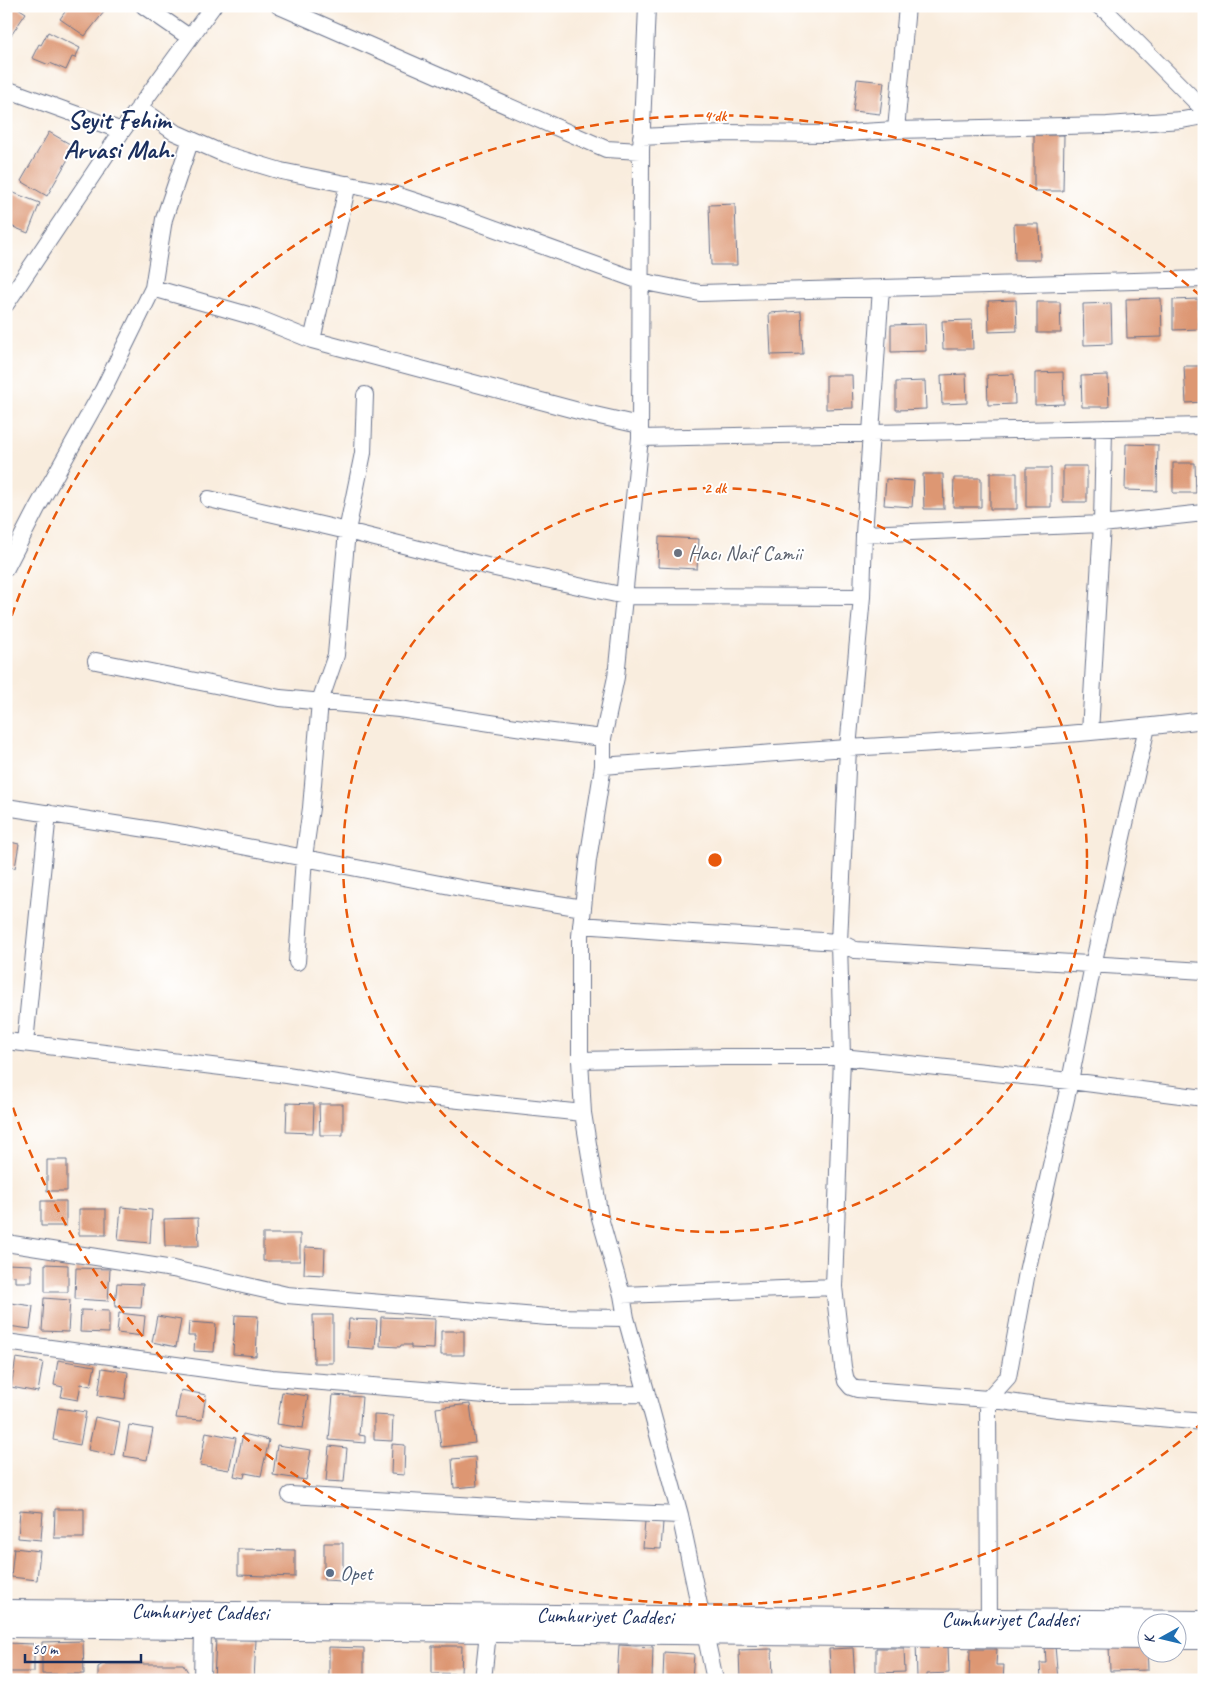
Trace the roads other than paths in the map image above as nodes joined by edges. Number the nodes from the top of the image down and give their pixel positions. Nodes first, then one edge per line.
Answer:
1 (144, 6) edge
2 (213, 6) edge
3 (279, 6) edge
4 (647, 6) edge
5 (907, 6) edge
6 (1099, 6) edge
7 (189, 37) junction
8 (6, 89) edge
9 (140, 107) junction
10 (1204, 110) edge
11 (1204, 116) edge
12 (896, 130) junction
13 (122, 131) junction
14 (191, 139) junction
15 (641, 144) junction
16 (348, 184) junction
17 (1204, 279) edge
18 (640, 281) junction
19 (153, 288) junction
20 (881, 288) junction
21 (6, 304) edge
22 (312, 340) junction
23 (365, 395) dead end
24 (1204, 426) edge
25 (1104, 428) junction
26 (640, 431) junction
27 (870, 433) junction
28 (209, 499) dead end
29 (1204, 513) edge
30 (1102, 524) junction
31 (347, 531) junction
32 (864, 534) junction
33 (6, 568) edge
34 (625, 596) junction
35 (862, 597) junction
36 (96, 661) dead end
37 (320, 701) junction
38 (1204, 720) edge
39 (1147, 727) junction
40 (1090, 732) junction
41 (604, 738) junction
42 (848, 748) junction
43 (603, 766) junction
44 (6, 807) edge
45 (48, 813) junction
46 (304, 857) junction
47 (583, 908) junction
48 (581, 925) junction
49 (839, 942) junction
50 (297, 962) dead end
51 (1092, 965) junction
52 (1204, 970) edge
53 (6, 1041) edge
54 (25, 1043) junction
55 (842, 1057) junction
56 (580, 1060) junction
57 (1070, 1081) junction
58 (1204, 1098) edge
59 (583, 1113) junction
60 (6, 1243) edge
61 (834, 1287) junction
62 (622, 1296) junction
63 (626, 1318) junction
64 (6, 1342) edge
65 (647, 1394) junction
66 (988, 1399) junction
67 (1204, 1422) edge
68 (290, 1496) dead end
69 (680, 1515) junction
70 (6, 1610) edge
71 (1204, 1621) edge
72 (704, 1626) junction
73 (6, 1627) edge
74 (989, 1628) junction
75 (204, 1629) junction
76 (488, 1632) junction
77 (1138, 1638) edge
78 (1188, 1639) edge
79 (1204, 1639) edge
80 (202, 1680) edge
81 (483, 1680) edge
82 (715, 1680) edge

1 - 7 street
2 - 7 street
3 - 15 street
4 - 15 street
5 - 12 street
6 - 10 street
7 - 9 street
8 - 13 street
9 - 13 street
9 - 14 street
11 - 12 street
12 - 15 street
13 - 21 street
14 - 16 street
14 - 19 street
15 - 18 street
16 - 18 street
16 - 22 street
17 - 20 street
18 - 20 street
18 - 26 street
19 - 22 street
19 - 33 street
20 - 27 street
22 - 26 street
23 - 31 street
24 - 25 street
25 - 27 street
25 - 30 street
26 - 27 street
26 - 34 street
27 - 32 street
28 - 31 street
29 - 30 street
30 - 32 street
30 - 40 street
31 - 34 street
31 - 37 street
32 - 35 street
34 - 35 street
34 - 41 street
35 - 42 street
36 - 37 street
37 - 41 street
37 - 46 street
38 - 39 street
39 - 40 street
39 - 51 street
40 - 42 street
41 - 43 street
42 - 43 street
42 - 49 street
43 - 47 street
44 - 45 street
45 - 46 street
45 - 54 street
46 - 47 street
46 - 50 street
47 - 48 street
48 - 49 street
48 - 56 street
49 - 51 street
49 - 55 street
51 - 52 street
51 - 57 street
53 - 54 street
54 - 59 street
55 - 56 street
55 - 57 street
55 - 61 street
56 - 59 street
57 - 58 street
57 - 66 street
59 - 62 street
60 - 63 street
61 - 62 street
61 - 66 street
62 - 63 street
63 - 65 street
64 - 65 street
65 - 69 street
66 - 67 street
66 - 74 street
68 - 69 street
69 - 72 street
70 - 72 main road, Cumhuriyet Caddesi
71 - 74 main road, Cumhuriyet Caddesi
72 - 74 main road, Cumhuriyet Caddesi
72 - 76 main road, Cumhuriyet Caddesi
72 - 82 street
73 - 75 main road, Cumhuriyet Caddesi
74 - 77 main road, Cumhuriyet Caddesi
75 - 76 main road, Cumhuriyet Caddesi
75 - 80 street
76 - 81 street
78 - 79 main road

